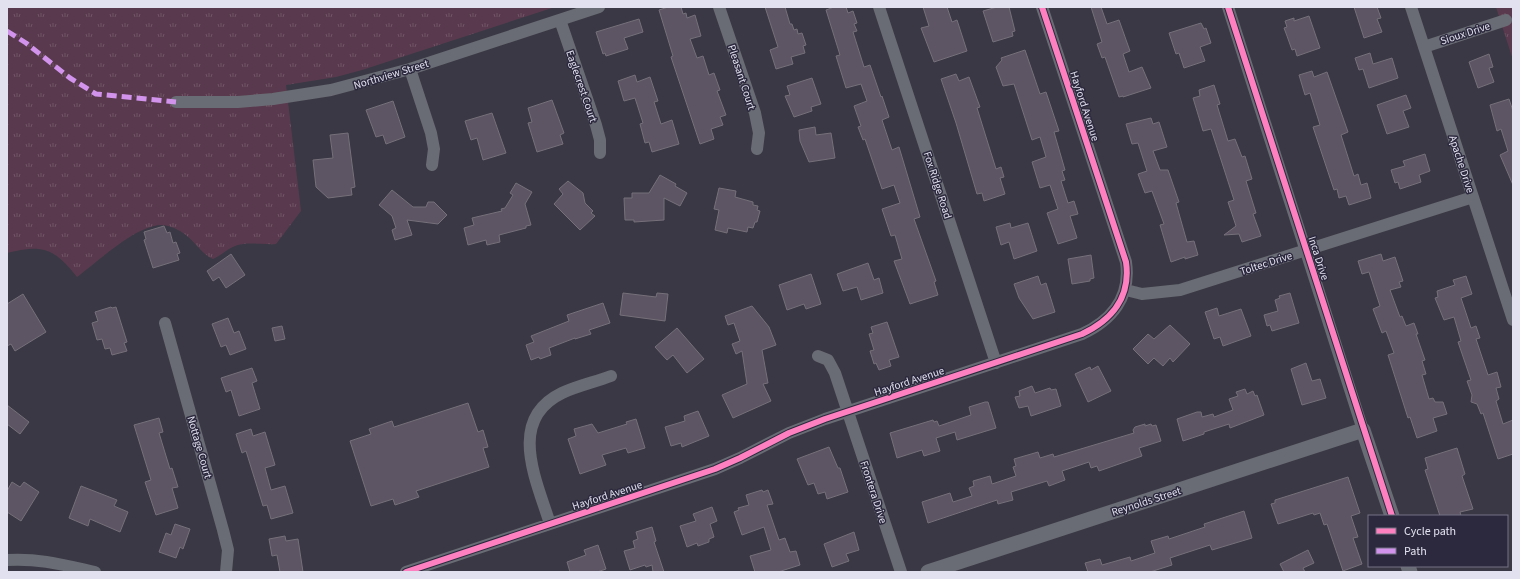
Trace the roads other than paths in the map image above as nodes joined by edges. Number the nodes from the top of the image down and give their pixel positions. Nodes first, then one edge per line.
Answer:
1 (599, 7) edge
2 (719, 7) edge
3 (879, 7) edge
4 (1042, 7) edge
5 (1228, 7) edge
6 (1411, 7) edge
7 (560, 20) junction
8 (1506, 20) dead end
9 (1424, 47) junction
10 (410, 69) junction
11 (176, 102) dead end
12 (757, 149) dead end
13 (600, 153) dead end
14 (432, 165) dead end
15 (1473, 197) junction
16 (1306, 250) junction
17 (1126, 290) junction
18 (1513, 320) edge
19 (165, 323) dead end
20 (818, 356) dead end
21 (996, 363) junction
22 (611, 376) dead end
23 (848, 411) junction
24 (1364, 430) junction
25 (1392, 515) edge
26 (550, 524) junction
27 (7, 560) edge
28 (95, 572) edge
29 (226, 572) edge
30 (406, 572) edge
31 (901, 572) edge
32 (928, 572) edge

1 - 7 street, Northview Street
2 - 12 street, Pleasant Court
3 - 21 street, Fox Ridge Road
4 - 17 street, Hayford Avenue
5 - 16 street, Inca Drive
6 - 9 street, Apache Drive
7 - 10 street, Northview Street
7 - 13 street, Eaglecrest Court
8 - 9 street, Sioux Drive
9 - 15 street, Apache Drive
10 - 11 street, Northview Street
10 - 14 street
15 - 16 street, Toltec Drive
15 - 18 street, Apache Drive
16 - 17 street, Toltec Drive
16 - 24 street, Inca Drive
17 - 21 street, Hayford Avenue
19 - 29 street, Nottage Court
20 - 23 street, Frontera Drive
21 - 23 street, Hayford Avenue
22 - 26 street
23 - 26 street, Hayford Avenue
23 - 31 street, Frontera Drive
24 - 25 street, Inca Drive
24 - 32 street, Reynolds Street
26 - 30 street, Hayford Avenue
27 - 28 street

